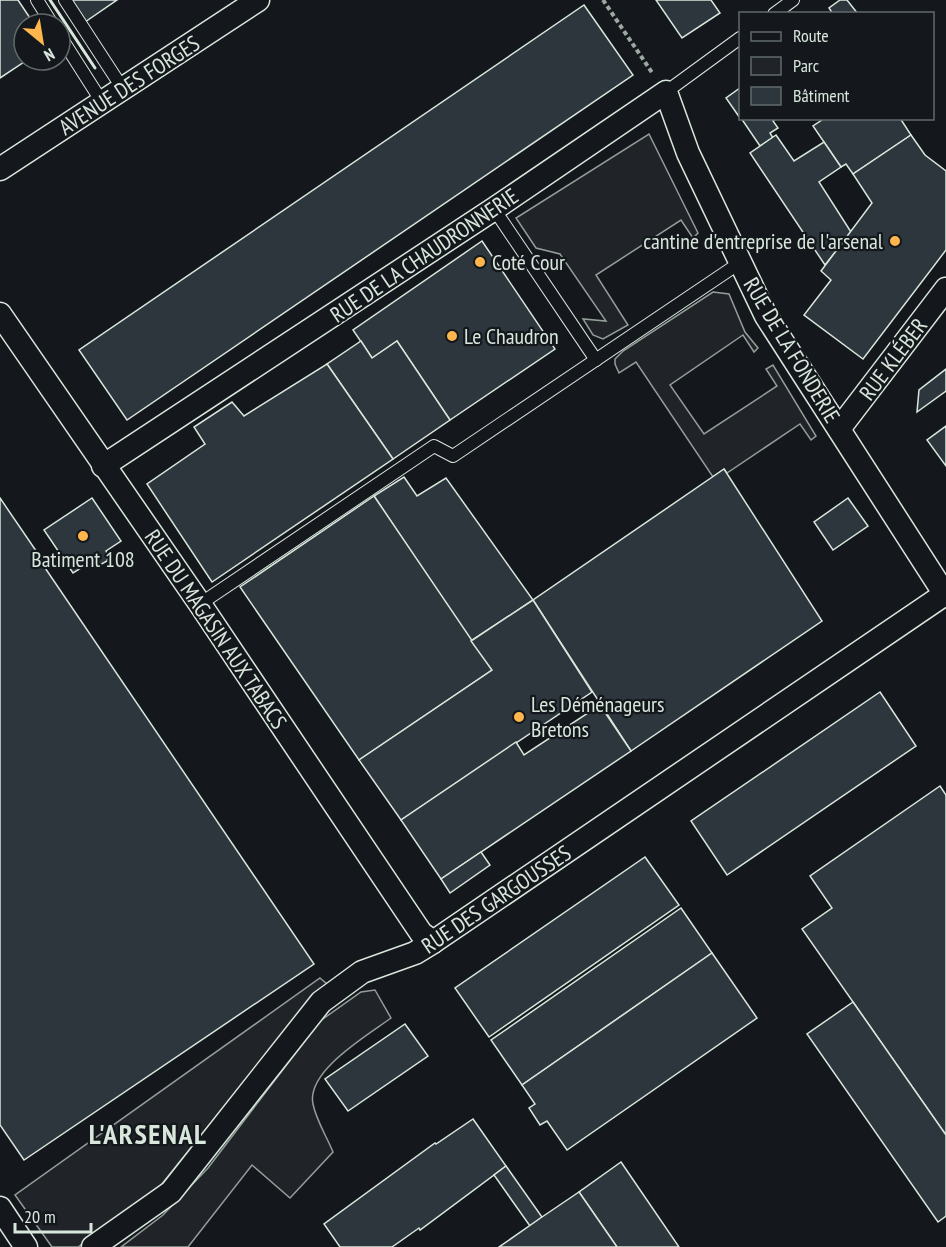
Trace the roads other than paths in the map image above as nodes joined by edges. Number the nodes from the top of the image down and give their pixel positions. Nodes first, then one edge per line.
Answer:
1 (65, 0) edge
2 (258, 0) edge
3 (793, 0) edge
4 (777, 12) edge
5 (739, 39) edge
6 (72, 55) edge
7 (123, 89) junction
8 (666, 92) junction
9 (102, 102) junction
10 (0, 170) edge
11 (494, 209) junction
12 (741, 262) junction
13 (946, 289) edge
14 (0, 314) edge
15 (596, 360) junction
16 (839, 429) junction
17 (104, 466) junction
18 (945, 595) edge
19 (200, 604) junction
20 (433, 942) junction
21 (0, 1208) edge
22 (26, 1247) edge
23 (93, 1247) edge

1 - 7 lane
2 - 7 street, AVENUE DES FORGES
3 - 4 lane
5 - 8 lane, RUE DE LA CHAUDRONNERIE
6 - 9 lane
7 - 9 street, AVENUE DES FORGES
8 - 11 street, RUE DE LA CHAUDRONNERIE
8 - 12 street, RUE DE LA FONDERIE
9 - 10 street, AVENUE DES FORGES
11 - 15 lane
11 - 17 street, RUE DE LA CHAUDRONNERIE
12 - 15 lane
12 - 16 street, RUE DE LA FONDERIE
13 - 16 street, RUE KLÉBER
14 - 17 street, RUE DU MAGASIN AUX TABACS
15 - 19 lane
16 - 18 street, RUE DE LA FONDERIE
17 - 19 street, RUE DU MAGASIN AUX TABACS
18 - 20 street, RUE DES GARGOUSSES
19 - 20 street, RUE DU MAGASIN AUX TABACS
20 - 23 street, RUE DES GARGOUSSES
21 - 22 street

